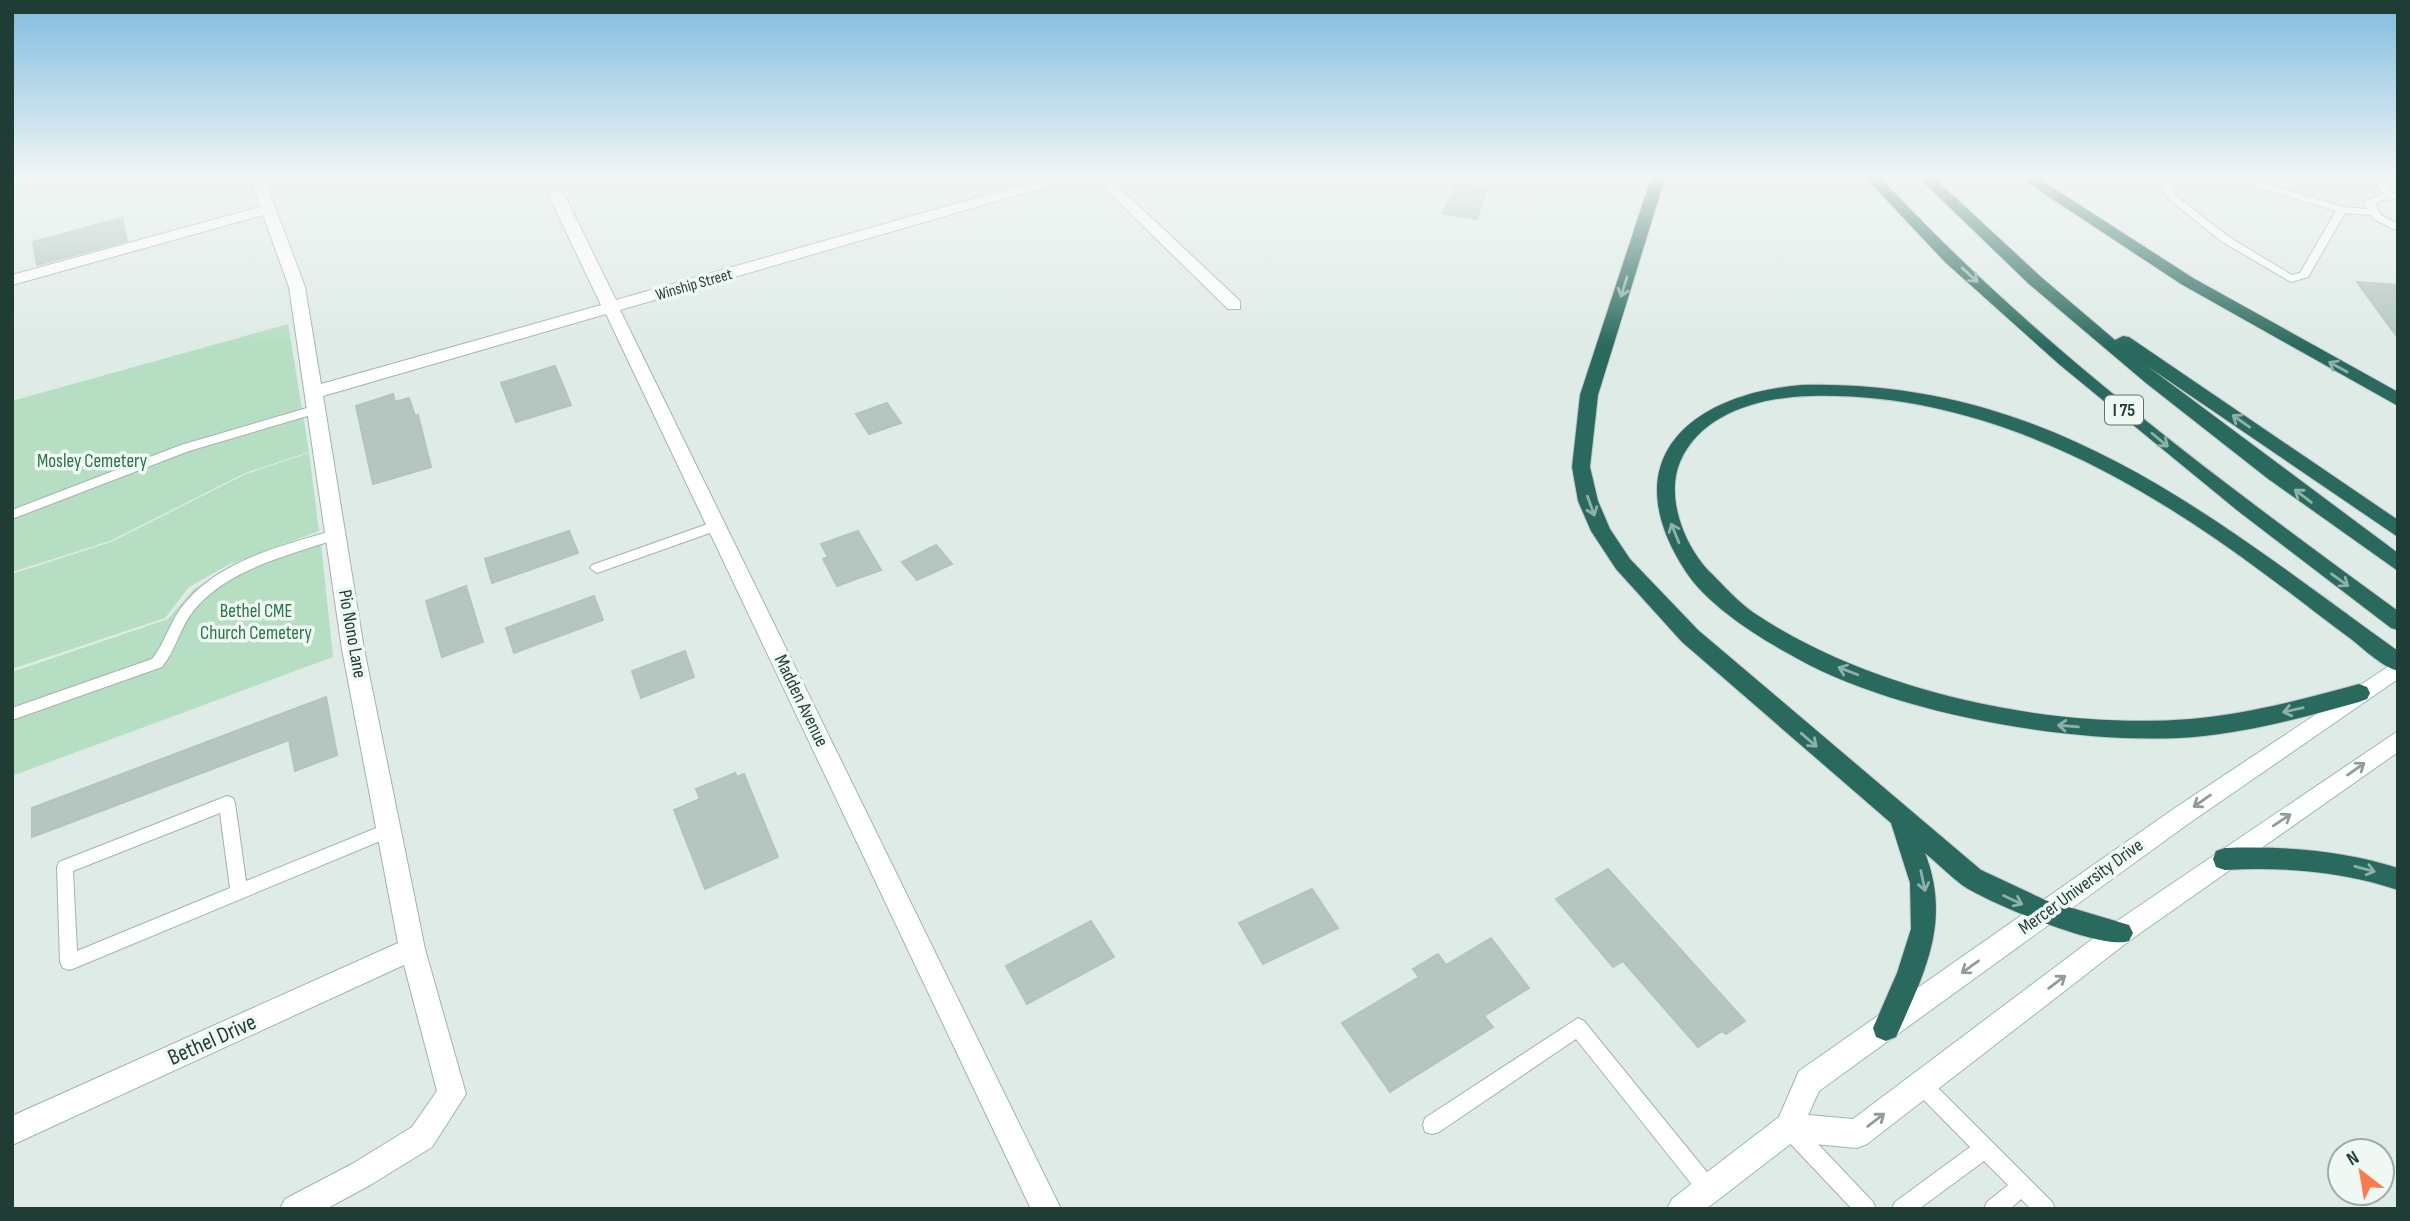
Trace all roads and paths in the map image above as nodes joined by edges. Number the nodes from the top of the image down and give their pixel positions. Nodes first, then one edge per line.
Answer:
1 (186, 232) edge
2 (277, 232) edge
3 (574, 232) edge
4 (876, 232) edge
5 (1158, 232) edge
6 (1641, 232) edge
7 (1926, 232) edge
8 (1984, 232) edge
9 (2111, 232) edge
10 (2216, 232) edge
11 (2329, 232) edge
12 (12, 280) edge
13 (2055, 299) junction
14 (1234, 305) dead end
15 (611, 309) junction
16 (316, 400) junction
17 (2398, 400) edge
18 (12, 515) edge
19 (716, 526) junction
20 (2398, 530) edge
21 (335, 535) junction
22 (2398, 564) edge
23 (597, 568) dead end
24 (2398, 622) edge
25 (2398, 663) edge
26 (2398, 668) edge
27 (2359, 693) junction
28 (12, 714) edge
29 (2398, 740) edge
30 (1898, 817) junction
31 (391, 829) junction
32 (2225, 859) junction
33 (2398, 879) edge
34 (239, 893) junction
35 (2045, 913) junction
36 (2120, 933) junction
37 (412, 949) junction
38 (1886, 1028) junction
39 (1922, 1085) junction
40 (1432, 1125) dead end
41 (1789, 1127) junction
42 (12, 1131) edge
43 (1985, 1148) junction
44 (2022, 1186) junction
45 (1708, 1189) junction
46 (295, 1209) edge
47 (1046, 1209) edge
48 (1682, 1209) edge
49 (1866, 1209) edge
50 (1902, 1209) edge
51 (1994, 1209) edge
52 (2045, 1209) edge

1 - 12 street
2 - 16 street, Pio Nono Lane
3 - 15 street, Madden Avenue
4 - 15 street, Winship Street
5 - 14 street
6 -> 30 highway
7 -> 24 highway, I 75
8 - 13 highway, I 75
17 -> 9 highway
10 - 11 lane
20 -> 13 highway
22 -> 13 highway, I 75
15 - 16 street, Winship Street
15 - 19 street, Madden Avenue
16 - 18 lane
16 - 21 street, Pio Nono Lane
19 - 23 lane
19 - 47 street, Madden Avenue
21 - 28 lane
21 - 31 street, Pio Nono Lane
27 -> 25 highway
26 - 27 street, Mercer University Drive
27 -> 35 street, Mercer University Drive
32 -> 29 street
30 -> 35 highway
30 -> 38 highway
31 - 34 lane
31 - 37 street, Pio Nono Lane
32 -> 33 highway
32 - 36 street
34 - 34 lane
35 - 36 highway
35 -> 38 street, Mercer University Drive
39 -> 36 street
37 - 42 street, Bethel Drive
37 - 46 street, Pio Nono Lane
38 - 41 street, Mercer University Drive
41 -> 39 street
39 - 43 lane
40 - 45 lane
41 - 45 street, Mercer University Drive
41 - 49 lane
43 - 44 lane
43 - 50 lane
44 - 51 lane
44 - 52 lane
45 - 48 street, Mercer University Drive

